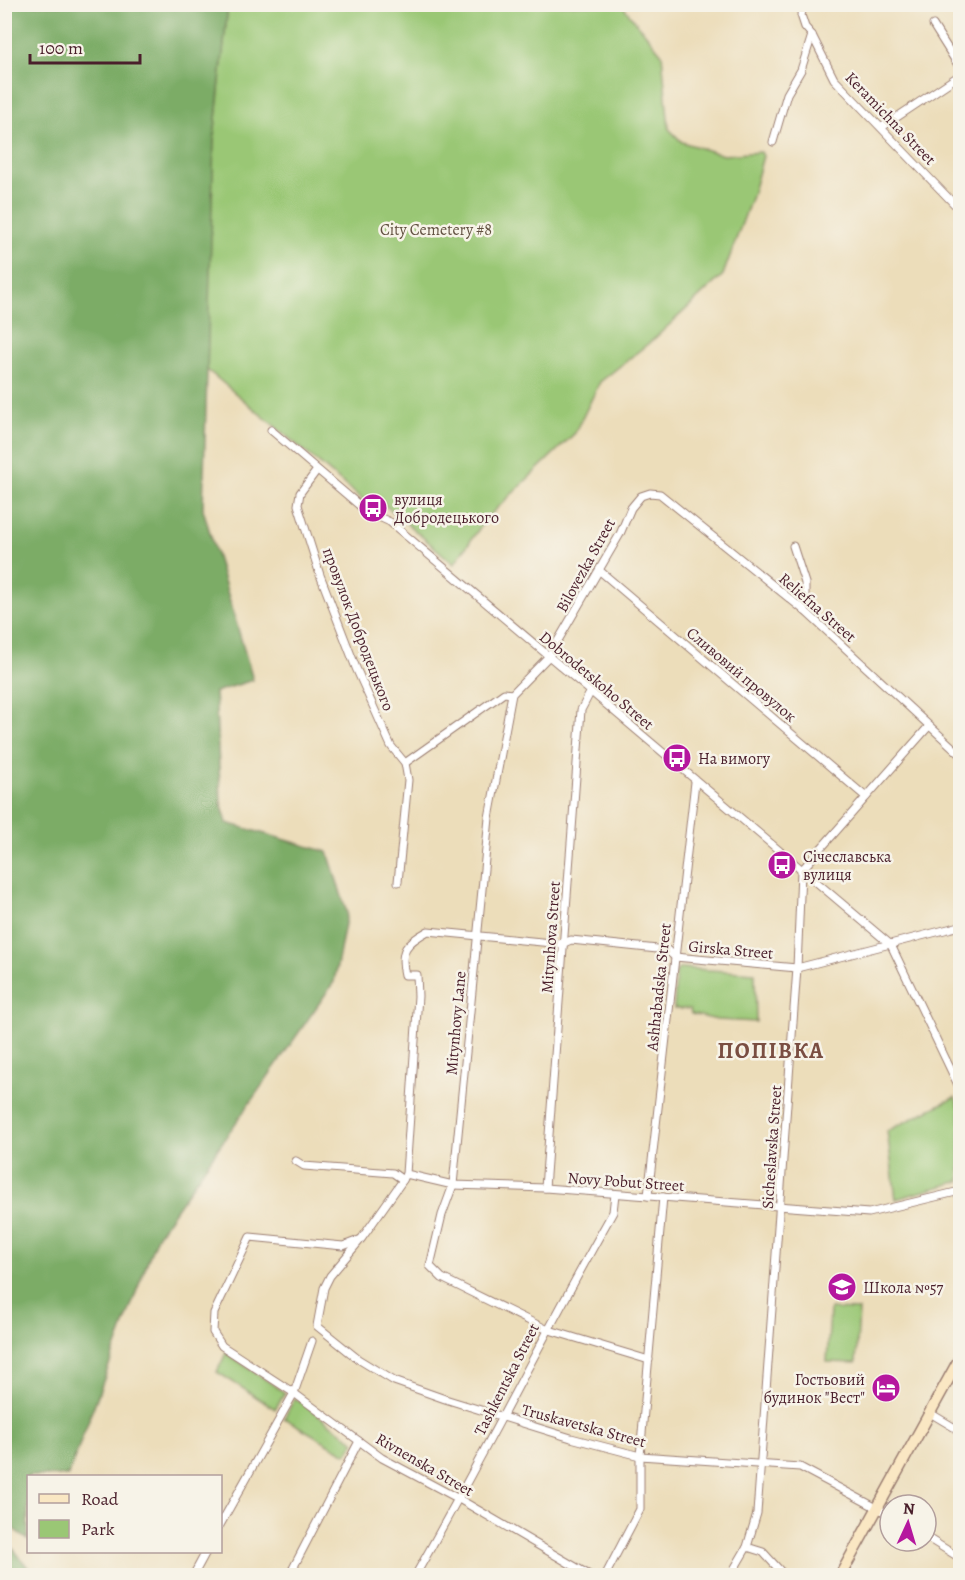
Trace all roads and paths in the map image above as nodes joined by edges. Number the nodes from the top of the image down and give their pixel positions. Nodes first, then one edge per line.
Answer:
1 (804, 4) edge
2 (933, 25) dead end
3 (812, 35) junction
4 (960, 68) edge
5 (960, 75) edge
6 (882, 127) junction
7 (773, 142) dead end
8 (960, 210) edge
9 (271, 430) dead end
10 (317, 470) junction
11 (650, 493) joint
12 (793, 546) dead end
13 (600, 571) junction
14 (805, 611) junction
15 (549, 656) junction
16 (591, 691) junction
17 (512, 694) junction
18 (929, 726) junction
19 (960, 754) edge
20 (405, 763) junction
21 (695, 782) junction
22 (866, 797) junction
23 (801, 871) junction
24 (399, 882) dead end
25 (960, 926) edge
26 (477, 937) junction
27 (562, 944) junction
28 (891, 945) junction
29 (675, 957) junction
30 (797, 968) junction
31 (960, 1089) edge
32 (296, 1161) dead end
33 (405, 1177) junction
34 (453, 1185) junction
35 (545, 1188) junction
36 (960, 1191) edge
37 (615, 1194) junction
38 (648, 1196) junction
39 (663, 1197) junction
40 (780, 1206) junction
41 (362, 1239) junction
42 (546, 1329) junction
43 (312, 1341) dead end
44 (960, 1358) edge
45 (650, 1360) junction
46 (294, 1393) junction
47 (930, 1413) junction
48 (504, 1418) junction
49 (960, 1431) edge
50 (359, 1441) junction
51 (640, 1456) junction
52 (762, 1464) junction
53 (886, 1493) edge
54 (459, 1499) junction
55 (878, 1508) joint
56 (222, 1522) edge
57 (938, 1544) edge
58 (747, 1547) junction
59 (205, 1553) edge
60 (960, 1558) edge
61 (193, 1575) edge
62 (290, 1575) edge
63 (415, 1575) edge
64 (591, 1575) edge
65 (605, 1575) edge
66 (730, 1575) edge
67 (785, 1575) edge
68 (840, 1575) edge

1 - 3 street, Keramichna Street
2 - 4 street
3 - 6 street, Keramichna Street
3 - 7 street
5 - 6 street
6 - 8 street, Keramichna Street
9 - 10 street, Dobrodetskoho Street
10 - 15 street, Dobrodetskoho Street
10 - 20 street, провулок Добродецького
11 - 13 street, Bilovezka Street
11 - 14 street, Reliefna Street
12 - 14 street
13 - 15 street, Bilovezka Street
13 - 22 street, Сливовий провулок
14 - 18 street, Reliefna Street
15 - 16 street, Dobrodetskoho Street
15 - 17 street, Bilovezka Street
16 - 21 street, Dobrodetskoho Street
16 - 27 street, Mitynhova Street
17 - 20 street
17 - 26 street, Mitynhovy Lane
18 - 19 street, Reliefna Street
18 - 22 street
20 - 24 street
21 - 23 street, Dobrodetskoho Street
21 - 29 street, Ashhabadska Street
22 - 23 street
23 - 28 street, Dobrodetskoho Street
23 - 30 street, Sicheslavska Street
25 - 28 street, Girska Street
26 - 27 street, Girska Street
26 - 33 street, Girska Street
26 - 34 street, Mitynhovy Lane
27 - 29 street, Girska Street
27 - 35 street, Mitynhova Street
28 - 30 street, Girska Street
28 - 31 street, Dobrodetskoho Street
29 - 30 street, Girska Street
29 - 38 street, Ashhabadska Street
30 - 40 street, Sicheslavska Street
32 - 33 street, Novy Pobut Street
33 - 34 street, Novy Pobut Street
33 - 41 street
34 - 35 street, Novy Pobut Street
34 - 42 street, Mitynhovy Lane
35 - 37 street, Novy Pobut Street
36 - 40 street, Novy Pobut Street
37 - 38 street, Novy Pobut Street
37 - 42 street, Tashkentska Street
38 - 39 street, Novy Pobut Street
39 - 40 street, Novy Pobut Street
39 - 45 street
40 - 52 street, Sicheslavska Street
41 - 46 street, Rivnenska Street
41 - 48 street, Truskavetska Street
42 - 45 street
42 - 48 street, Tashkentska Street
43 - 46 street
44 - 47 main road
45 - 51 street
46 - 50 street, Rivnenska Street
46 - 56 street
47 - 49 street
47 - 53 main road
48 - 51 street, Truskavetska Street
48 - 54 street, Tashkentska Street
50 - 54 street, Rivnenska Street
50 - 62 street
51 - 52 street, Truskavetska Street
51 - 65 street
52 - 55 street, Truskavetska Street
52 - 58 street, Sicheslavska Street
54 - 63 street, Tashkentska Street
54 - 64 street, Rivnenska Street
55 - 68 main road
57 - 60 street
58 - 66 street, Sicheslavska Street
58 - 67 street
59 - 61 street

